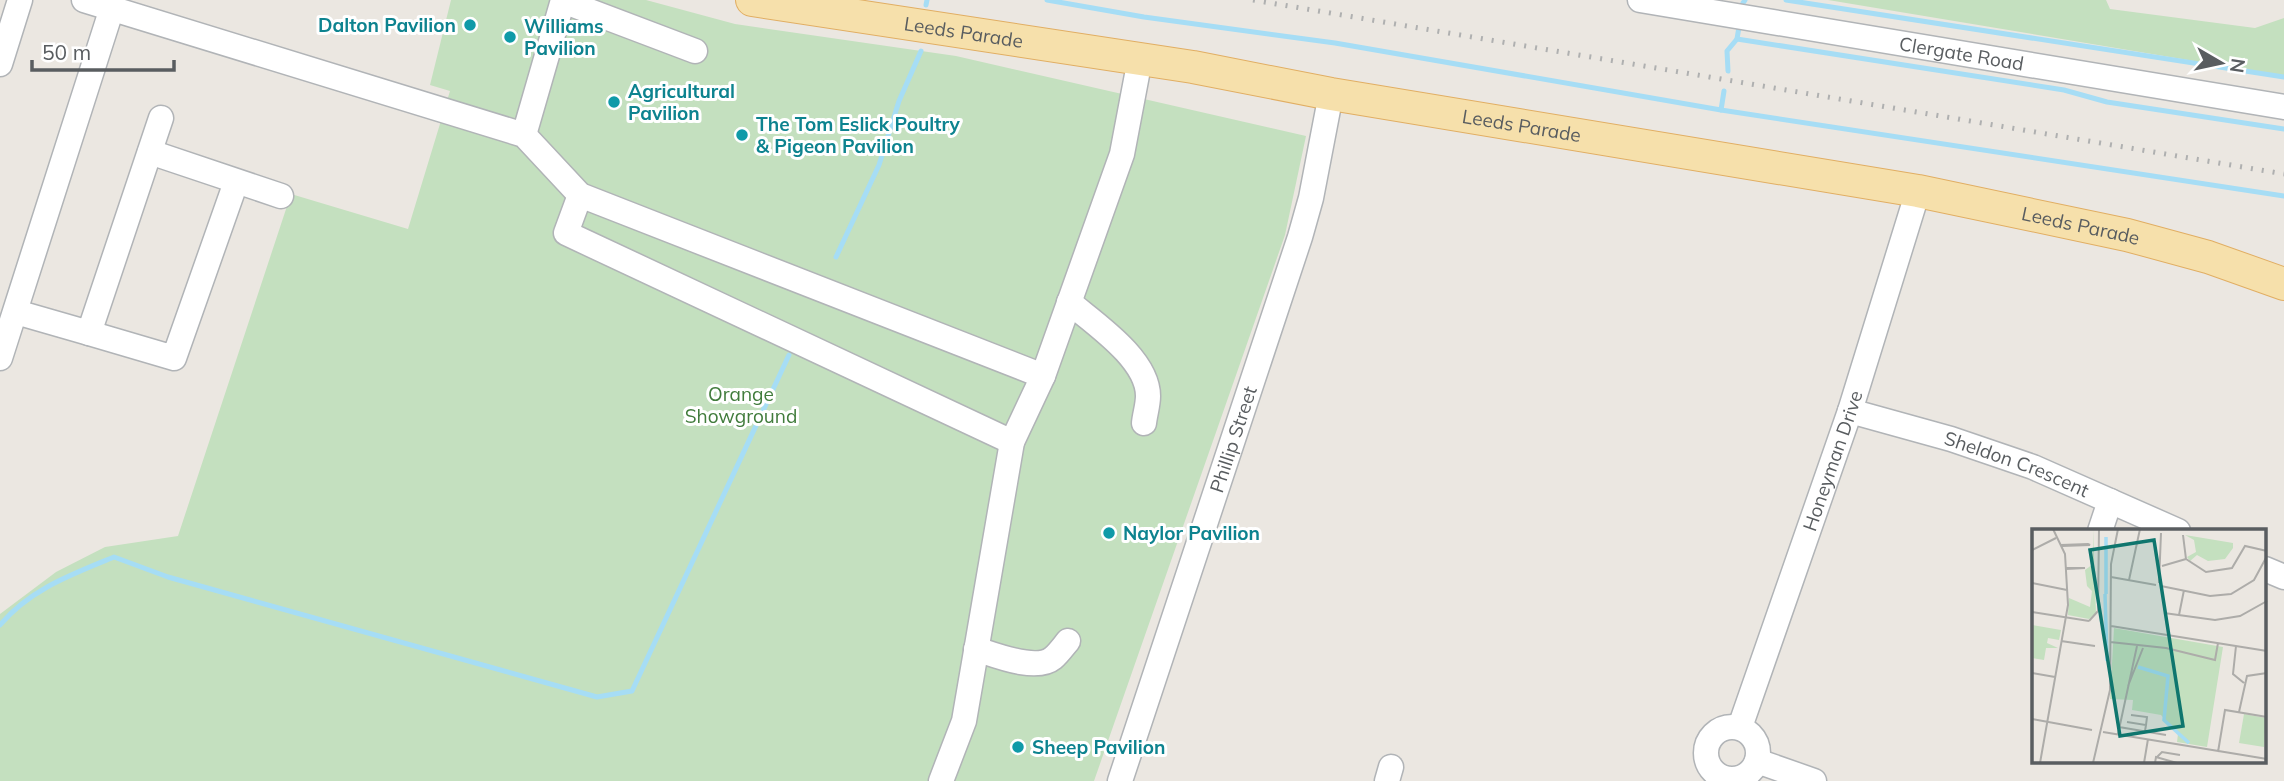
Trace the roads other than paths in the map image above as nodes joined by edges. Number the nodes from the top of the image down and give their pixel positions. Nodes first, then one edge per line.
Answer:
1 (20, 0) edge
2 (84, 0) edge
3 (752, 0) edge
4 (1640, 0) edge
5 (563, 1) edge
6 (112, 8) junction
7 (144, 9) edge
8 (695, 51) dead end
9 (1140, 59) junction
10 (0, 64) edge
11 (1331, 94) junction
12 (2284, 107) edge
13 (161, 118) dead end
14 (524, 135) junction
15 (150, 152) junction
16 (236, 182) junction
17 (1918, 191) junction
18 (580, 195) junction
19 (281, 196) dead end
20 (2284, 284) edge
21 (1069, 302) junction
22 (16, 313) junction
23 (89, 333) junction
24 (0, 358) edge
25 (1043, 376) junction
26 (1850, 411) junction
27 (1144, 423) dead end
28 (1012, 442) junction
29 (2110, 501) junction
30 (2101, 529) edge
31 (2173, 529) edge
32 (2266, 569) edge
33 (2284, 577) edge
34 (1068, 642) dead end
35 (976, 649) junction
36 (1740, 727) junction
37 (1757, 761) junction
38 (1721, 779) edge
39 (941, 781) edge
40 (1120, 781) edge
41 (1814, 781) edge

1 - 10 street
2 - 6 street
3 - 9 main road, Leeds Parade
4 - 12 street, Clergate Road
5 - 8 street
5 - 14 street
6 - 7 street
6 - 22 street
7 - 14 street
9 - 11 main road, Leeds Parade
9 - 21 street
11 - 17 main road, Leeds Parade
11 - 40 street, Phillip Street
13 - 15 street
14 - 18 street
15 - 16 street
15 - 23 street
16 - 19 street
16 - 23 street
17 - 20 main road, Leeds Parade
17 - 26 street, Honeyman Drive
18 - 25 street
18 - 28 street
21 - 25 street
21 - 27 street
22 - 23 street
22 - 24 street
25 - 28 street
26 - 29 street, Sheldon Crescent
26 - 36 street, Honeyman Drive
28 - 35 street
29 - 30 street
29 - 31 street, Sheldon Crescent
32 - 33 street
34 - 35 street
35 - 39 street
36 - 37 street
36 - 38 street
37 - 38 street
37 - 41 street

